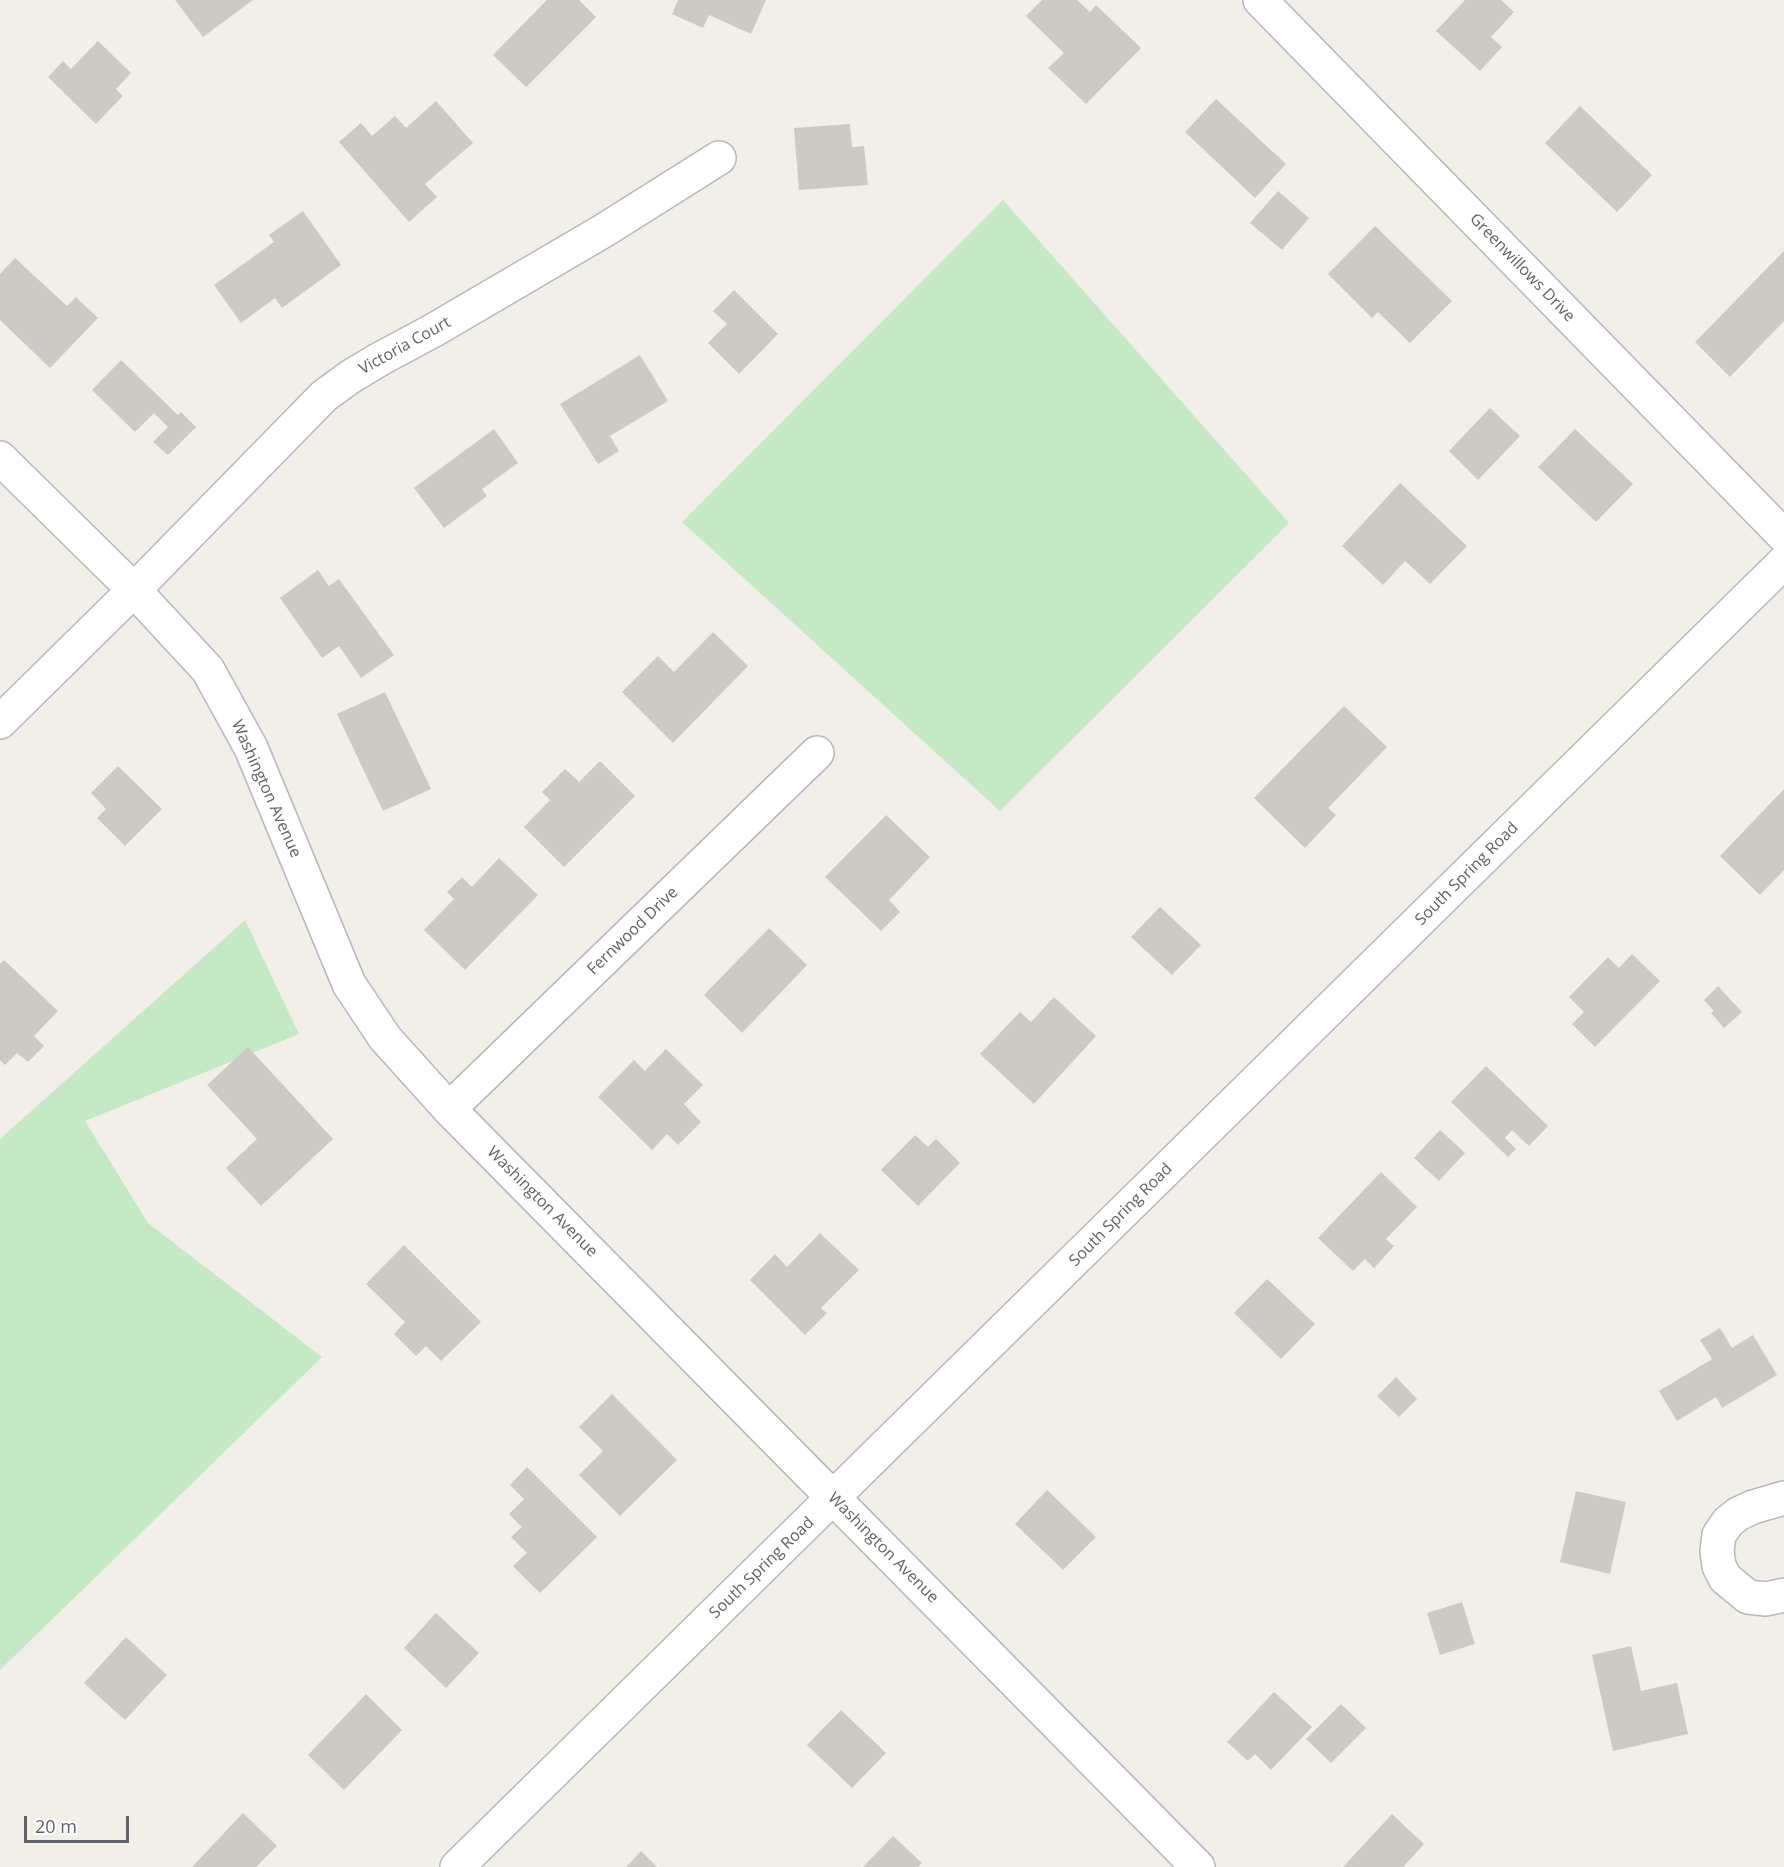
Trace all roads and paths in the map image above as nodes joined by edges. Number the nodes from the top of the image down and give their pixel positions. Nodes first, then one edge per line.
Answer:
1 (1260, 0) edge
2 (719, 158) dead end
3 (0, 458) edge
4 (1784, 536) edge
5 (1784, 562) edge
6 (134, 590) junction
7 (0, 722) edge
8 (817, 753) dead end
9 (449, 1109) junction
10 (834, 1498) junction
11 (1784, 1498) edge
12 (1784, 1594) edge
13 (457, 1867) edge
14 (1198, 1867) edge

1 - 4 street, Greenwillows Drive
2 - 6 street, Victoria Court
3 - 6 street, Washington Avenue
5 - 10 street, South Spring Road
6 - 7 street, Victoria Court
6 - 9 street, Washington Avenue
8 - 9 street, Fernwood Drive
9 - 10 street, Washington Avenue
10 - 13 street, South Spring Road
10 - 14 street, Washington Avenue
11 - 12 street

